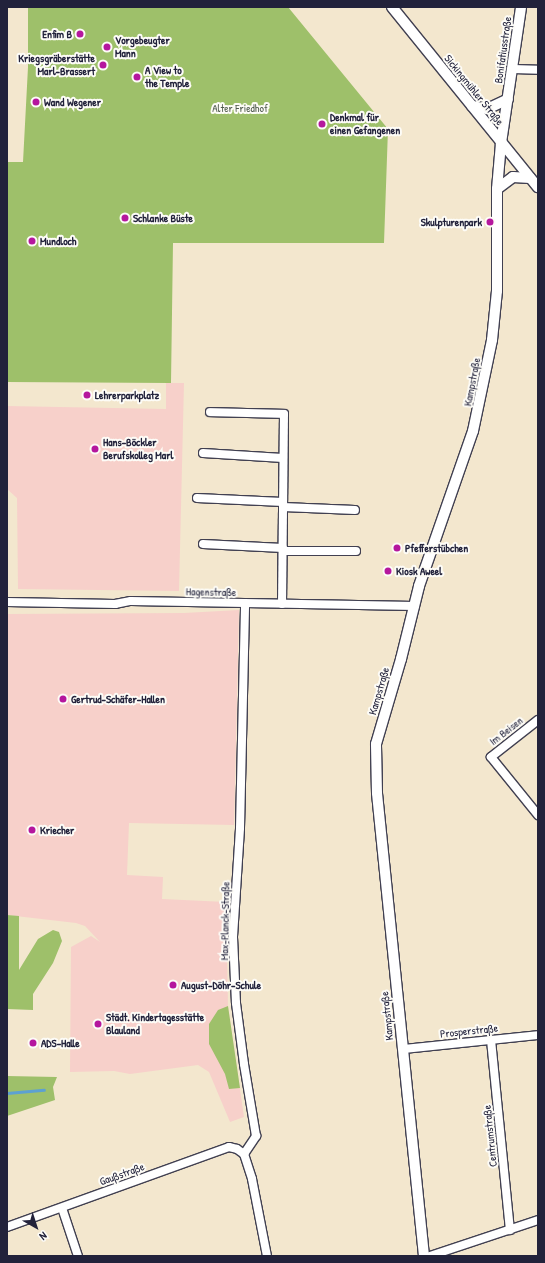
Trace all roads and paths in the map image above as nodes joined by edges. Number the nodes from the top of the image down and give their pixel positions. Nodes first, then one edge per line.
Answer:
1 (392, 7) edge
2 (521, 7) edge
3 (512, 69) junction
4 (538, 70) edge
5 (508, 99) junction
6 (472, 106) junction
7 (501, 143) junction
8 (530, 178) junction
9 (538, 187) edge
10 (497, 189) junction
11 (210, 412) dead end
12 (203, 453) dead end
13 (283, 458) junction
14 (197, 498) dead end
15 (283, 505) junction
16 (355, 510) dead end
17 (203, 544) dead end
18 (283, 549) junction
19 (356, 551) dead end
20 (7, 602) edge
21 (245, 604) junction
22 (282, 604) junction
23 (415, 606) junction
24 (538, 720) edge
25 (538, 815) edge
26 (538, 1035) edge
27 (491, 1040) junction
28 (403, 1049) junction
29 (244, 1154) junction
30 (62, 1208) junction
31 (538, 1220) edge
32 (7, 1226) edge
33 (510, 1230) junction
34 (78, 1256) edge
35 (267, 1256) edge
36 (424, 1256) edge
37 (430, 1256) edge

1 - 6 street, Sickingmühler Straße
2 - 3 street, Bonifatiusstraße
3 - 4 street
3 - 5 street, Bonifatiusstraße
5 - 6 street
5 - 7 street, Bonifatiusstraße
6 - 7 street, Sickingmühler Straße
7 - 8 street, Sickingmühler Straße
7 - 10 street, Kampstraße
8 - 9 street, Sickingmühler Straße
8 - 10 street
10 - 23 street, Kampstraße
11 - 13 street
12 - 13 street
13 - 15 street
14 - 15 street
15 - 16 street
15 - 18 street
17 - 18 street
18 - 19 street
18 - 22 street
20 - 21 street, Hagenstraße
21 - 22 street, Hagenstraße
21 - 29 street, Max-Planck-Straße
22 - 23 street, Hagenstraße
23 - 28 street, Kampstraße
24 - 25 street, Im Beisen
26 - 27 street, Prosperstraße
27 - 28 street, Prosperstraße
27 - 33 street, Centrumstraße
28 - 36 street, Kampstraße
29 - 30 street, Gaußstraße
29 - 35 street
30 - 32 street, Gaußstraße
30 - 34 street
31 - 33 street
33 - 37 street

